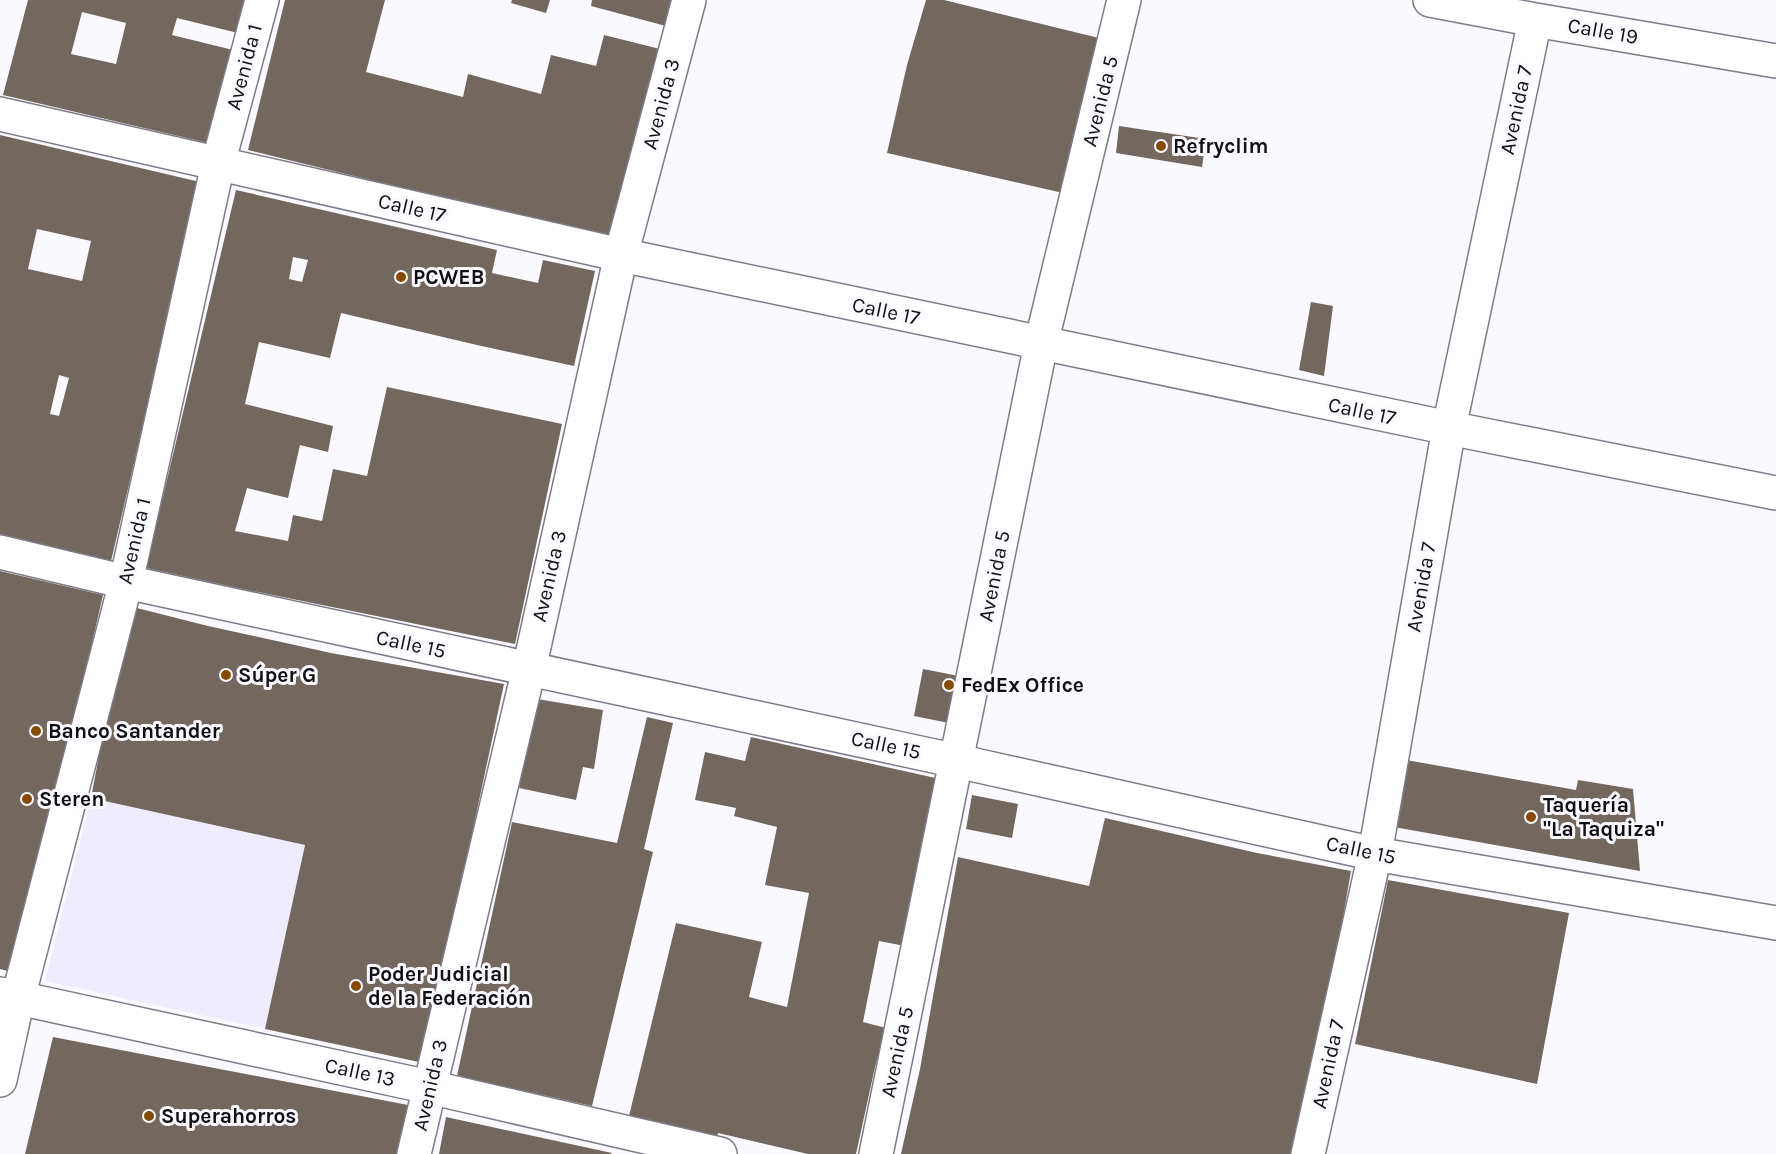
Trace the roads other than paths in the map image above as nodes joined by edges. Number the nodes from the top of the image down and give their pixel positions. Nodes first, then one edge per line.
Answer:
1 (262, 0) edge
2 (688, 0) edge
3 (1124, 0) edge
4 (1430, 0) edge
5 (1535, 20) junction
6 (1776, 61) edge
7 (0, 114) edge
8 (218, 164) junction
9 (621, 255) junction
10 (1041, 344) junction
11 (1449, 428) junction
12 (1776, 493) edge
13 (0, 552) edge
14 (126, 582) junction
15 (528, 669) junction
16 (957, 760) junction
17 (1375, 854) junction
18 (1776, 923) edge
19 (9, 996) edge
20 (0, 1080) edge
21 (429, 1087) junction
22 (414, 1154) edge
23 (720, 1154) edge
24 (876, 1154) edge
25 (1308, 1154) edge

1 - 8 street, Avenida 1
2 - 9 street, Avenida 3
3 - 10 street, Avenida 5
4 - 5 street, Calle 19
5 - 6 street, Calle 19
5 - 11 street, Avenida 7
7 - 8 street, Calle 17
8 - 9 street, Calle 17
8 - 14 street, Avenida 1
9 - 10 street, Calle 17
9 - 15 street, Avenida 3
10 - 11 street, Calle 17
10 - 16 street, Avenida 5
11 - 12 street, Calle 17
11 - 17 street, Avenida 7
13 - 14 street, Calle 15
14 - 15 street, Calle 15
14 - 19 street, Avenida 1
15 - 16 street, Calle 15
15 - 21 street, Avenida 3
16 - 17 street, Calle 15
16 - 24 street, Avenida 5
17 - 18 street, Calle 15
17 - 25 street, Avenida 7
19 - 20 street, Avenida 1
19 - 21 street, Calle 13
21 - 22 street, Avenida 3
21 - 23 street, Calle 13

